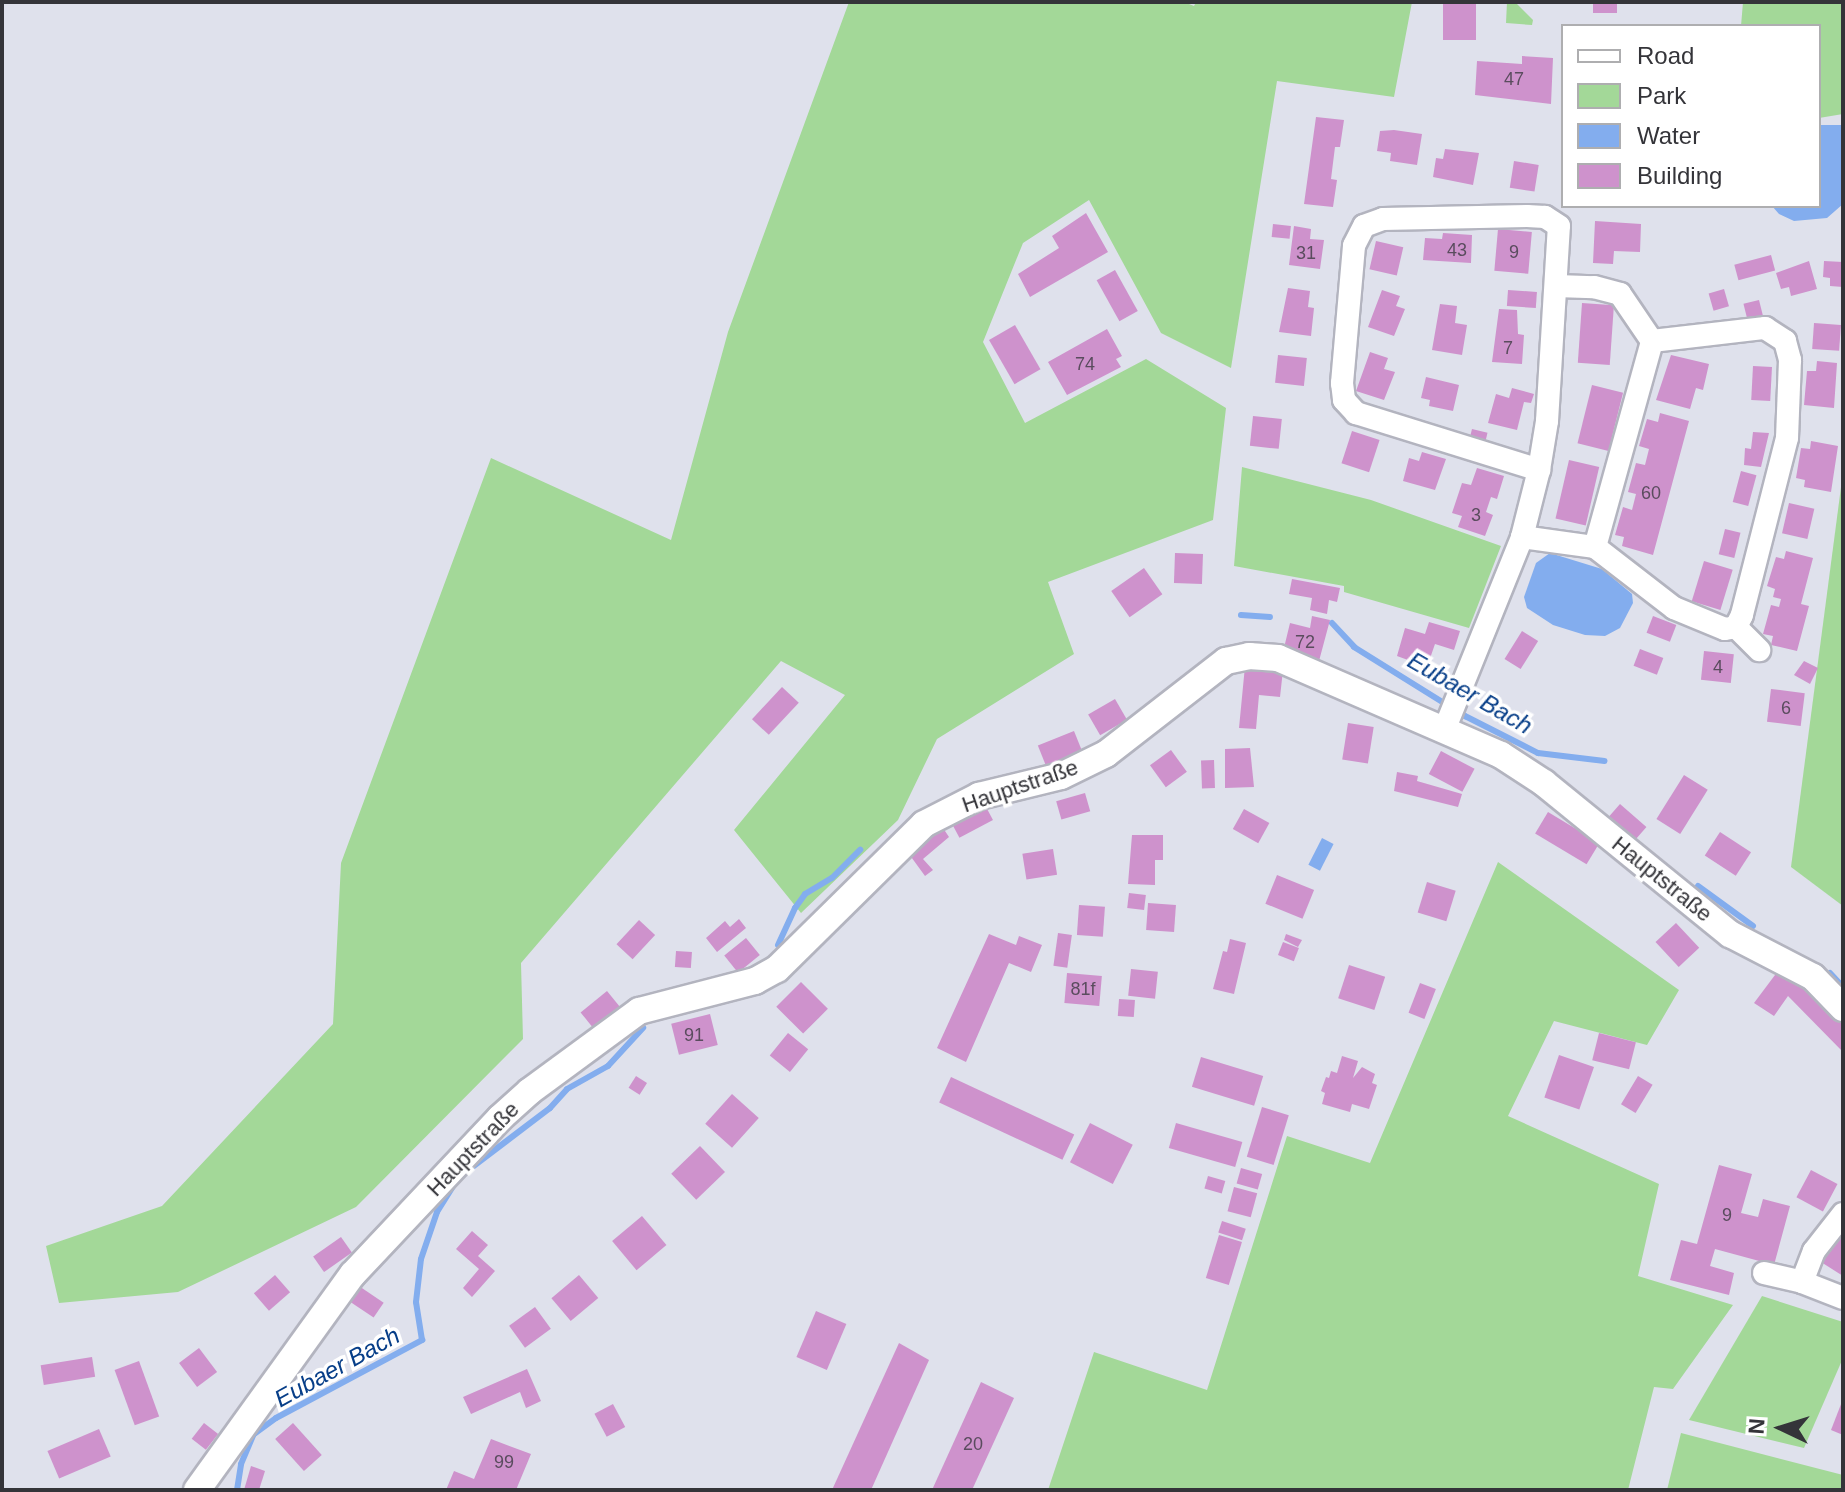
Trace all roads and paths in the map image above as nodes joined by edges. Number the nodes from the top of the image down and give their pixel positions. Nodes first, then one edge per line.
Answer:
1 (1556, 286) junction
2 (1652, 341) junction
3 (1539, 470) junction
4 (1522, 537) junction
5 (1595, 547) junction
6 (1736, 627) junction
7 (1759, 650) dead end
8 (1446, 724) junction
9 (1843, 1008) edge
10 (1843, 1214) edge
11 (1764, 1273) dead end
12 (1802, 1282) junction
13 (1843, 1298) edge
14 (197, 1490) edge

1 - 2 street
1 - 3 street
1 - 3 street
2 - 5 street
2 - 6 street
3 - 4 street
4 - 5 street
4 - 8 street
5 - 6 street
6 - 7 street
8 - 9 street, Hauptstraße
8 - 14 street, Hauptstraße
10 - 12 street
11 - 12 street
12 - 13 street

